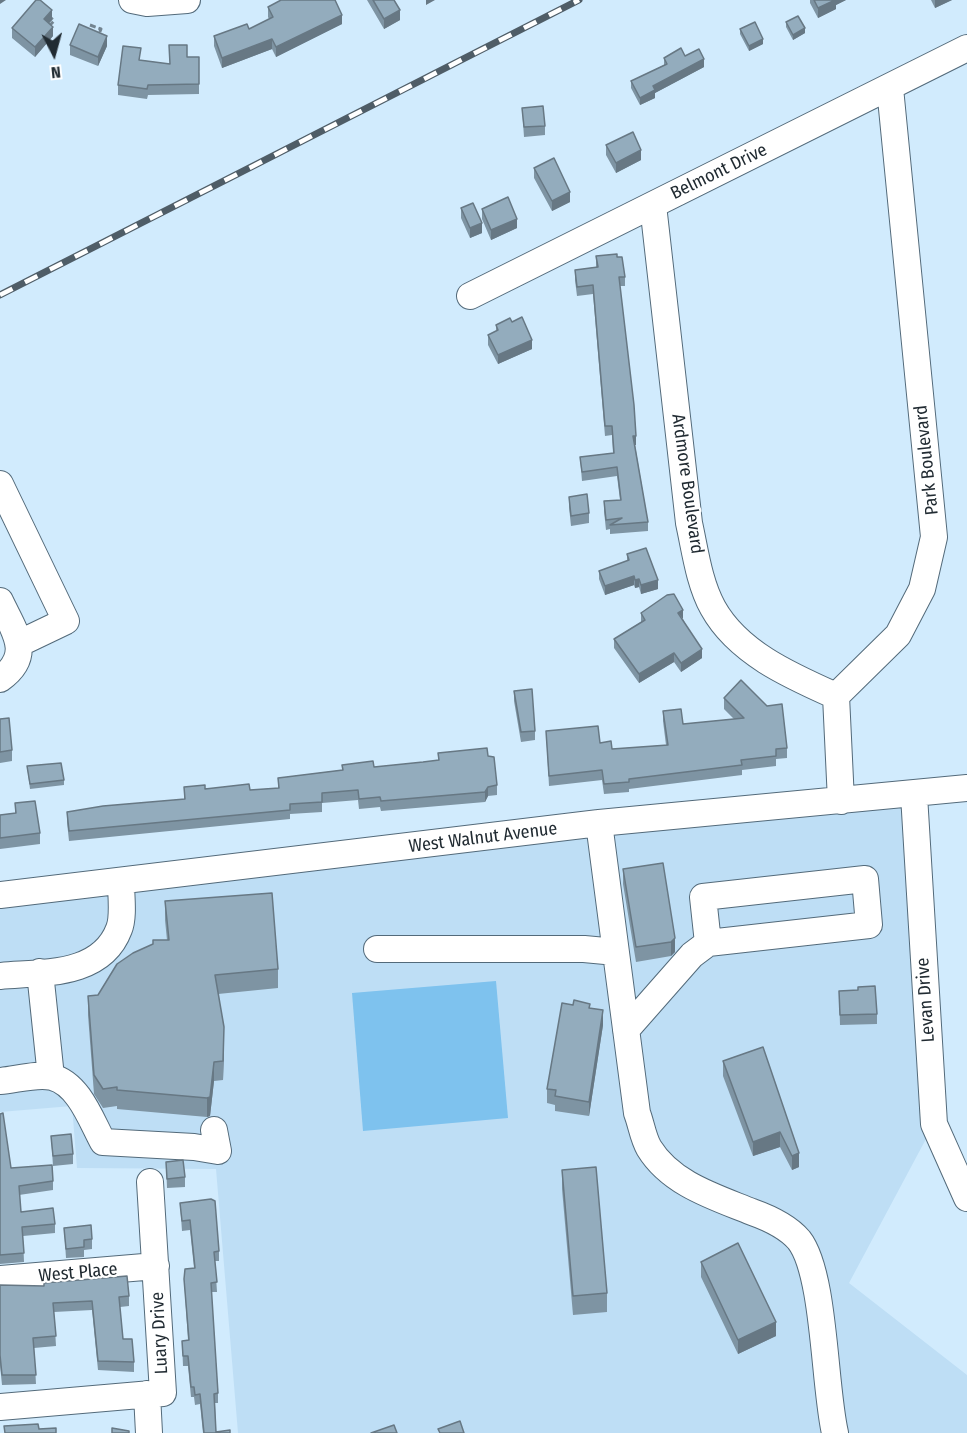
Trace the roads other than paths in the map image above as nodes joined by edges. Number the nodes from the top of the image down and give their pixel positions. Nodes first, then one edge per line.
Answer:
1 (132, 0) edge
2 (187, 0) edge
3 (967, 48) edge
4 (890, 88) junction
5 (653, 205) junction
6 (471, 296) dead end
7 (0, 484) edge
8 (0, 602) edge
9 (20, 644) junction
10 (0, 679) edge
11 (836, 696) junction
12 (967, 788) edge
13 (914, 795) junction
14 (841, 801) junction
15 (599, 824) junction
16 (121, 882) junction
17 (0, 895) edge
18 (708, 943) junction
19 (377, 950) dead end
20 (616, 952) junction
21 (40, 972) junction
22 (0, 976) edge
23 (626, 1030) junction
24 (0, 1076) edge
25 (51, 1077) junction
26 (0, 1081) edge
27 (214, 1130) dead end
28 (150, 1182) dead end
29 (967, 1198) edge
30 (156, 1266) junction
31 (0, 1279) edge
32 (147, 1394) junction
33 (0, 1407) edge
34 (149, 1433) edge
35 (835, 1433) edge

1 - 2 street
3 - 4 street, Belmont Drive
4 - 5 street, Belmont Drive
4 - 11 street, Park Boulevard
5 - 6 street, Belmont Drive
5 - 11 street, Ardmore Boulevard
7 - 9 street
8 - 9 street
9 - 10 street
11 - 14 street
12 - 13 street, West Walnut Avenue
13 - 14 street, West Walnut Avenue
13 - 29 street, Levan Drive
14 - 15 street, West Walnut Avenue
15 - 16 street, West Walnut Avenue
15 - 20 street
16 - 17 street, West Walnut Avenue
16 - 21 street
18 - 18 street
18 - 23 street
19 - 20 street
20 - 23 street
21 - 22 street
21 - 25 street
23 - 35 street
24 - 26 street
25 - 26 street
25 - 27 street
28 - 30 street, Luary Drive
30 - 31 street, West Place
30 - 32 street, Luary Drive
32 - 33 street, Luary Drive
32 - 34 street

